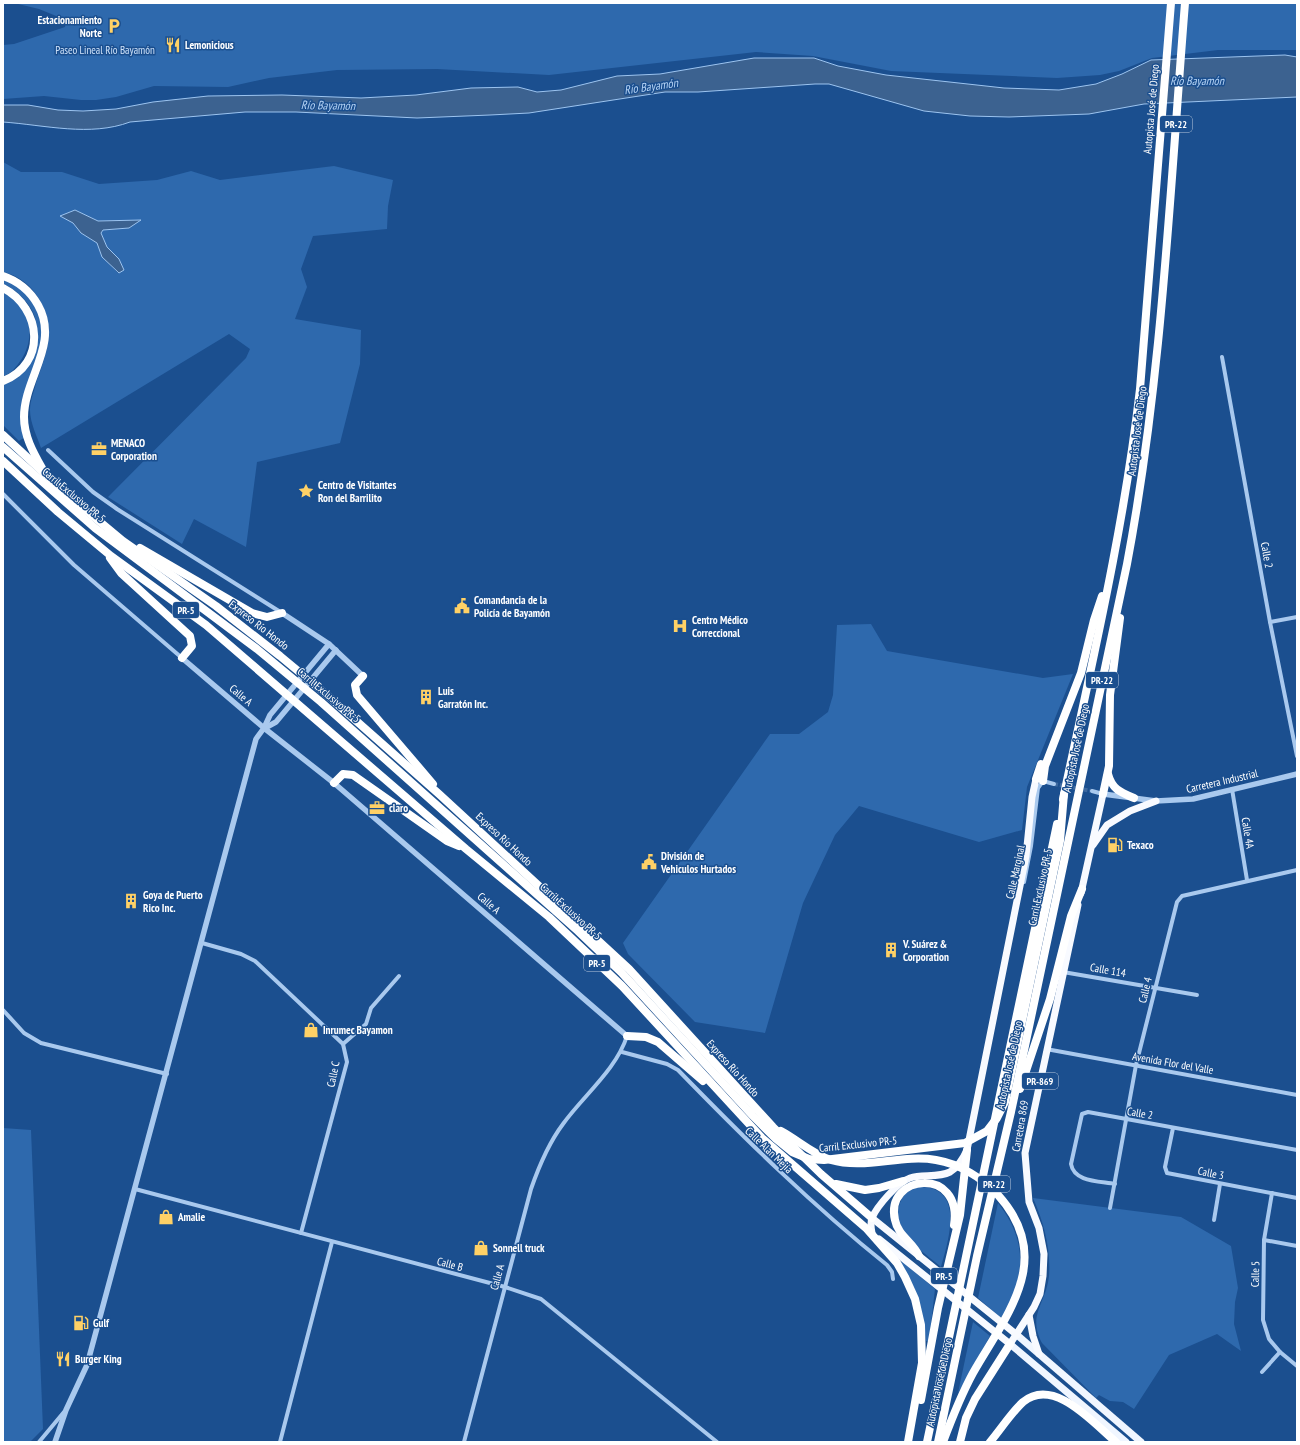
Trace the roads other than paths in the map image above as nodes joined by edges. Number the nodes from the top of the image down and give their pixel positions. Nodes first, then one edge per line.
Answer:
1 (1171, 3) edge
2 (1185, 3) edge
3 (3, 276) edge
4 (3, 288) edge
5 (1222, 357) dead end
6 (3, 381) edge
7 (3, 435) edge
8 (3, 447) edge
9 (48, 450) dead end
10 (3, 461) edge
11 (48, 477) junction
12 (3, 494) edge
13 (123, 541) junction
14 (104, 549) junction
15 (1114, 562) junction
16 (1127, 564) junction
17 (282, 613) junction
18 (1297, 617) edge
19 (1270, 622) junction
20 (329, 644) junction
21 (336, 650) junction
22 (182, 658) junction
23 (363, 676) joint
24 (264, 728) junction
25 (1297, 756) edge
26 (1108, 773) junction
27 (1297, 774) edge
28 (1040, 780) junction
29 (334, 783) junction
30 (1054, 784) tunnel mouth
31 (1232, 789) junction
32 (1092, 792) tunnel mouth
33 (439, 794) junction
34 (1064, 794) junction
35 (1103, 794) junction
36 (1077, 795) junction
37 (1134, 798) junction
38 (1156, 801) junction
39 (1060, 841) junction
40 (1092, 846) junction
41 (466, 849) junction
42 (1297, 870) edge
43 (1247, 880) junction
44 (1082, 889) junction
45 (202, 943) junction
46 (1063, 972) junction
47 (399, 976) dead end
48 (1154, 988) junction
49 (1197, 995) dead end
50 (3, 1010) edge
51 (627, 1036) junction
52 (343, 1044) junction
53 (1046, 1049) junction
54 (622, 1052) junction
55 (1136, 1066) junction
56 (166, 1074) junction
57 (1297, 1094) edge
58 (1011, 1112) junction
59 (741, 1117) junction
60 (1126, 1119) junction
61 (773, 1127) junction
62 (1173, 1128) junction
63 (967, 1150) junction
64 (1297, 1150) edge
65 (903, 1181) junction
66 (832, 1183) junction
67 (1114, 1184) junction
68 (1220, 1184) junction
69 (135, 1189) junction
70 (1272, 1193) junction
71 (1297, 1198) edge
72 (1110, 1208) dead end
73 (872, 1218) junction
74 (1214, 1220) dead end
75 (869, 1231) junction
76 (301, 1233) junction
77 (1264, 1240) junction
78 (332, 1242) junction
79 (1297, 1246) edge
80 (919, 1256) junction
81 (949, 1257) junction
82 (893, 1279) dead end
83 (505, 1287) junction
84 (1029, 1315) junction
85 (1017, 1335) junction
86 (1010, 1344) junction
87 (1280, 1352) junction
88 (1039, 1354) junction
89 (1297, 1366) edge
90 (1262, 1372) dead end
91 (66, 1410) junction
92 (39, 1442) edge
93 (55, 1442) edge
94 (280, 1442) edge
95 (464, 1442) edge
96 (717, 1442) edge
97 (908, 1442) edge
98 (913, 1442) edge
99 (927, 1442) edge
100 (938, 1442) edge
101 (942, 1442) edge
102 (960, 1442) edge
103 (990, 1442) edge
104 (1116, 1442) edge
105 (1126, 1442) edge
106 (1141, 1442) edge

1 - 15 highway, Autopista José de Diego / PR-22
2 - 16 highway, Autopista José de Diego / PR-22
3 - 11 highway
4 - 6 highway
5 - 19 street, Calle 2
7 - 11 highway, Expreso Río Hondo / PR-5
8 - 39 highway, Carril Exclusivo PR-5
9 - 17 street
10 - 14 highway, PR-5
11 - 13 highway, Expreso Río Hondo / PR-5
12 - 22 street, Calle A
13 - 17 highway
13 - 33 highway, Expreso Río Hondo / PR-5
14 - 22 highway
14 - 41 highway, PR-5
15 - 28 highway
15 - 34 highway, Autopista José de Diego / PR-22
16 - 26 highway
16 - 36 highway, Autopista José de Diego / PR-22
17 - 20 street
18 - 19 street
19 - 25 street, Calle 2
20 - 21 street
20 - 24 street
21 - 23 street
21 - 24 street
22 - 24 street, Calle A
23 - 33 highway
24 - 29 street, Calle A
24 - 45 street
26 - 35 highway
26 - 37 highway
27 - 31 street, Carretera Industrial / PR-869
28 - 30 street
28 - 63 highway, Calle Marginal
29 - 41 highway
29 - 51 street, Calle A
31 - 38 street, Carretera Industrial / PR-869
31 - 43 street, Calle 4A
32 - 35 street
33 - 61 highway, Expreso Río Hondo / PR-5
34 - 39 highway
34 - 99 highway, Autopista José de Diego / PR-22
35 - 37 street, Carretera Industrial / PR-869
35 - 40 highway, Carretera 869
36 - 39 highway
36 - 58 highway, Autopista José de Diego / PR-22
37 - 38 street, Carretera Industrial / PR-869
38 - 40 highway, PR-869
40 - 44 highway, Carretera 869 / PR-869
41 - 59 highway, PR-5
42 - 43 street, Calle 4
43 - 48 street, Calle 4
44 - 46 highway, Carretera 869 / PR-869
44 - 58 highway
45 - 52 street
45 - 56 street
46 - 48 street, Calle 114
46 - 53 highway, Carretera 869 / PR-869
47 - 52 street
48 - 49 street, Calle 114
48 - 55 street, Calle 4
50 - 56 street
51 - 54 street, Calle A
51 - 59 highway
52 - 76 street, Calle C
53 - 55 street, Avenida Flor del Valle
53 - 84 highway, Carretera 869 / PR-869
54 - 82 street, Calle Alan Mejía
54 - 83 street, Calle A
55 - 57 street, Avenida Flor del Valle
55 - 60 street, Calle 4
56 - 69 street
58 - 100 highway, Autopista José de Diego / PR-22
59 - 75 highway, PR-5
60 - 62 street, Calle 2
60 - 67 street, Calle 4
60 - 67 street, Calle 2
61 - 66 highway, Expreso Río Hondo / PR-5
61 - 101 highway
62 - 64 street, Calle 2
62 - 68 street, Calle 3
63 - 65 highway
63 - 81 highway
65 - 66 highway
65 - 73 highway
66 - 73 highway, Expreso Río Hondo / PR-5
67 - 72 street, Calle 4
68 - 70 street, Calle 3
68 - 74 street
69 - 76 street, Calle B
69 - 91 street
70 - 71 street, Calle 3
70 - 77 street, Calle 5
73 - 75 highway
73 - 80 highway, Expreso Río Hondo / PR-5
75 - 86 highway, PR-5
75 - 97 highway
76 - 78 street, Calle B
77 - 79 street
77 - 87 street, Calle 5
78 - 83 street, Calle B
78 - 94 street
80 - 81 highway
80 - 85 highway, Expreso Río Hondo / PR-5
81 - 98 highway
83 - 95 street, Calle A
83 - 96 street, Calle B
84 - 85 highway, Carretera 869 / PR-869
84 - 88 highway
85 - 86 highway, Carretera 869
85 - 88 main road, PR-5
86 - 102 highway
86 - 105 main road, PR-5
87 - 89 street, Calle 5
87 - 90 street
88 - 106 main road, PR-5
91 - 92 street
91 - 93 street
103 - 104 highway

